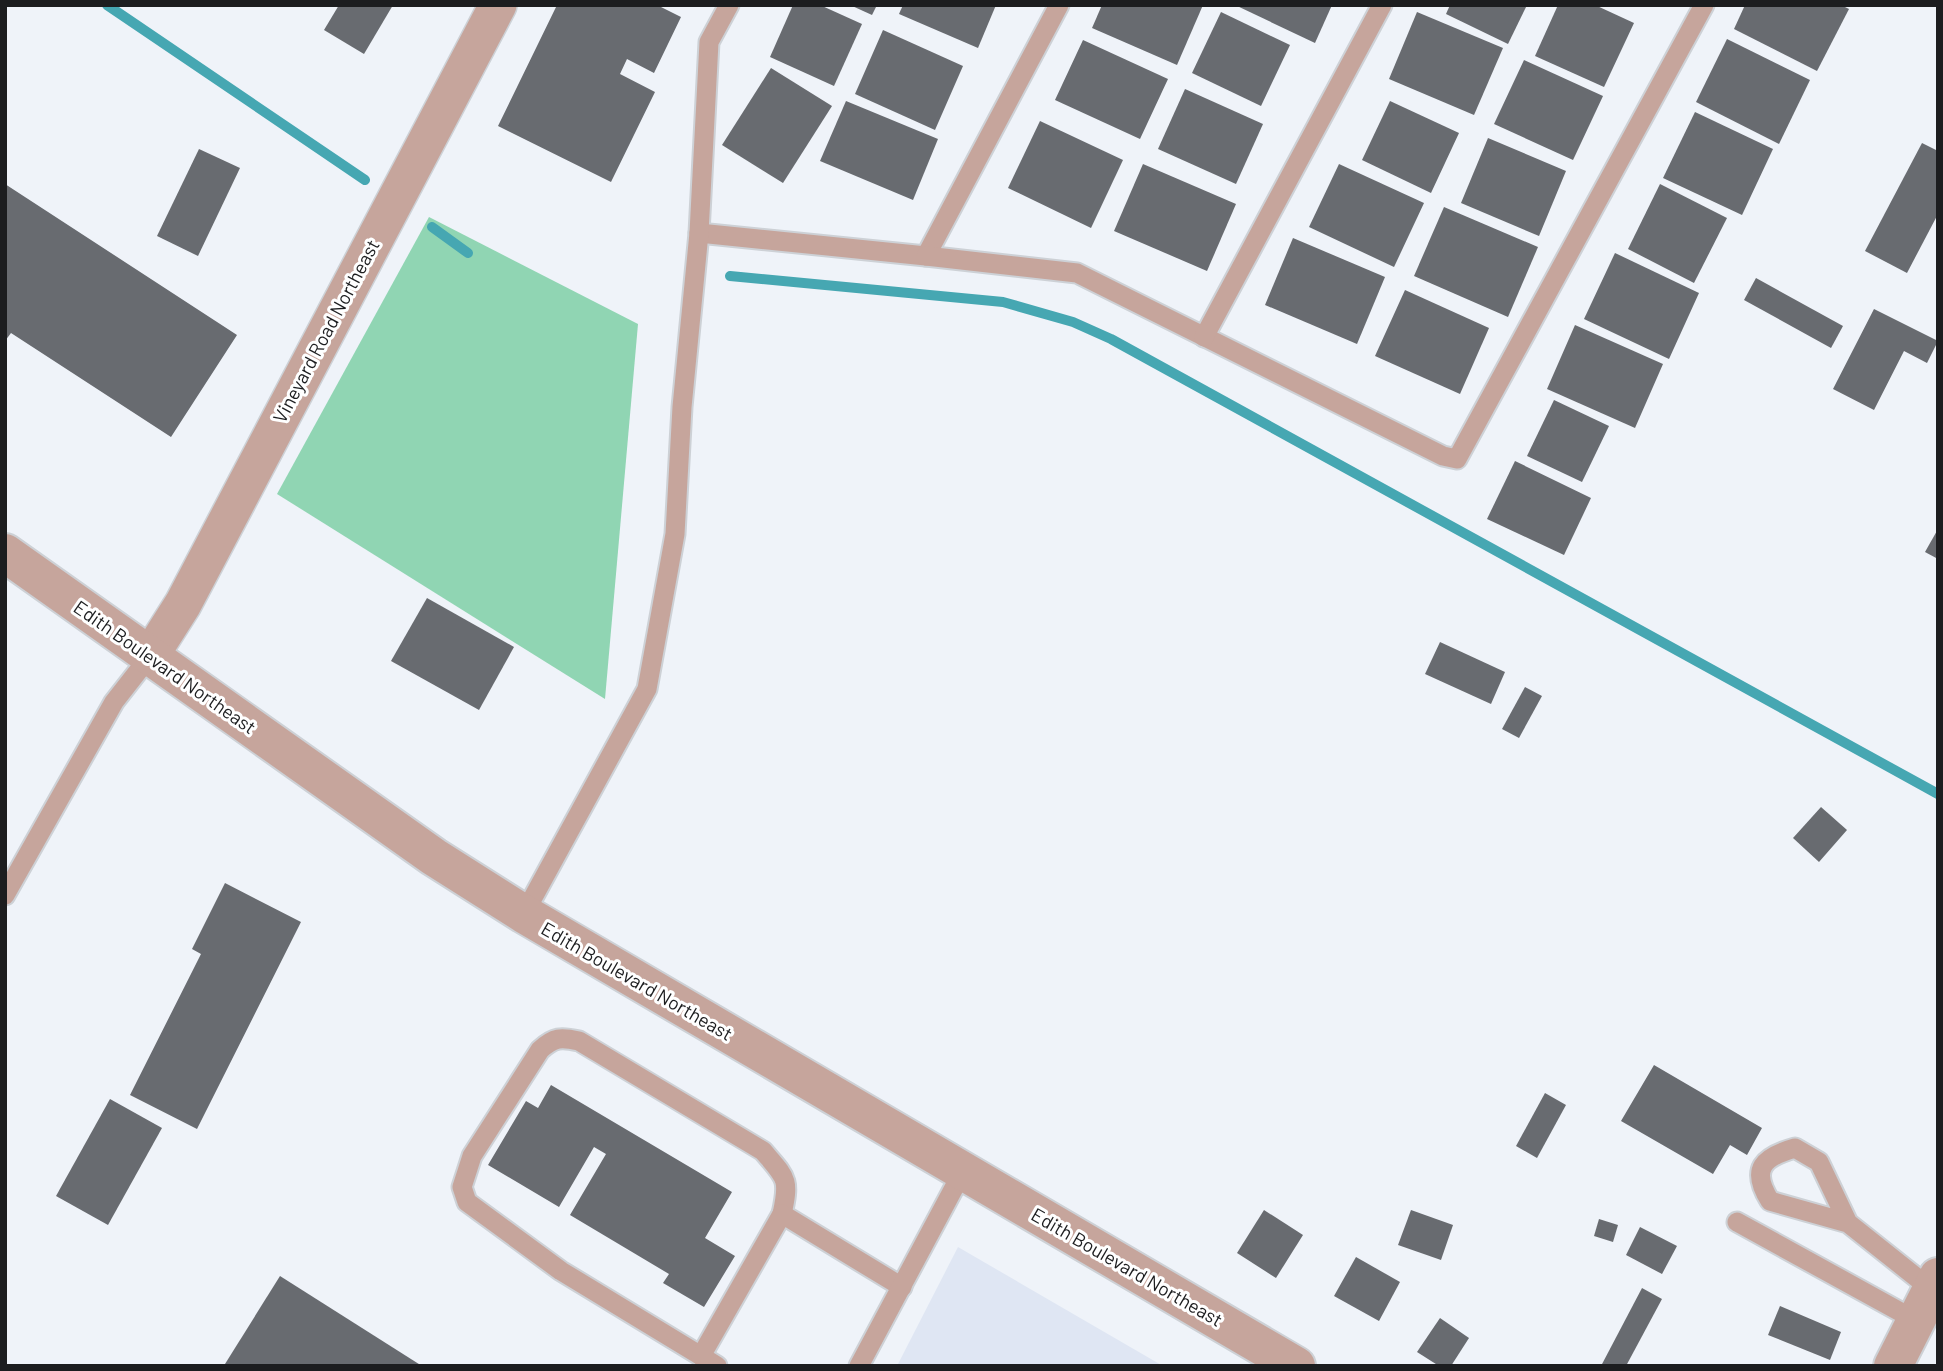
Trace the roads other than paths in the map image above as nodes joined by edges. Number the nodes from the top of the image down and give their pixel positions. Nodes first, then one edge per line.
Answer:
1 (498, 5) edge
2 (729, 5) edge
3 (1059, 5) edge
4 (1382, 5) edge
5 (1704, 5) edge
6 (699, 233) junction
7 (926, 256) junction
8 (1204, 337) junction
9 (5, 554) edge
10 (150, 656) junction
11 (5, 895) edge
12 (524, 914) junction
13 (963, 1171) junction
14 (782, 1213) junction
15 (1737, 1222) dead end
16 (1848, 1223) junction
17 (902, 1287) junction
18 (1928, 1295) edge
19 (709, 1361) edge
20 (859, 1366) edge
21 (1296, 1366) edge
22 (1893, 1366) edge

1 - 10 street, Vineyard Road Northeast
2 - 6 lane
3 - 7 lane
4 - 8 lane
5 - 8 lane
6 - 7 lane
6 - 12 lane
7 - 8 lane
9 - 10 street, Edith Boulevard Northeast
10 - 11 lane
10 - 12 street, Edith Boulevard Northeast
12 - 13 street, Edith Boulevard Northeast
13 - 17 lane
13 - 21 street, Edith Boulevard Northeast
14 - 17 lane
14 - 19 lane
14 - 19 lane
15 - 18 lane
16 - 16 lane
16 - 18 lane
17 - 20 lane
18 - 22 street

